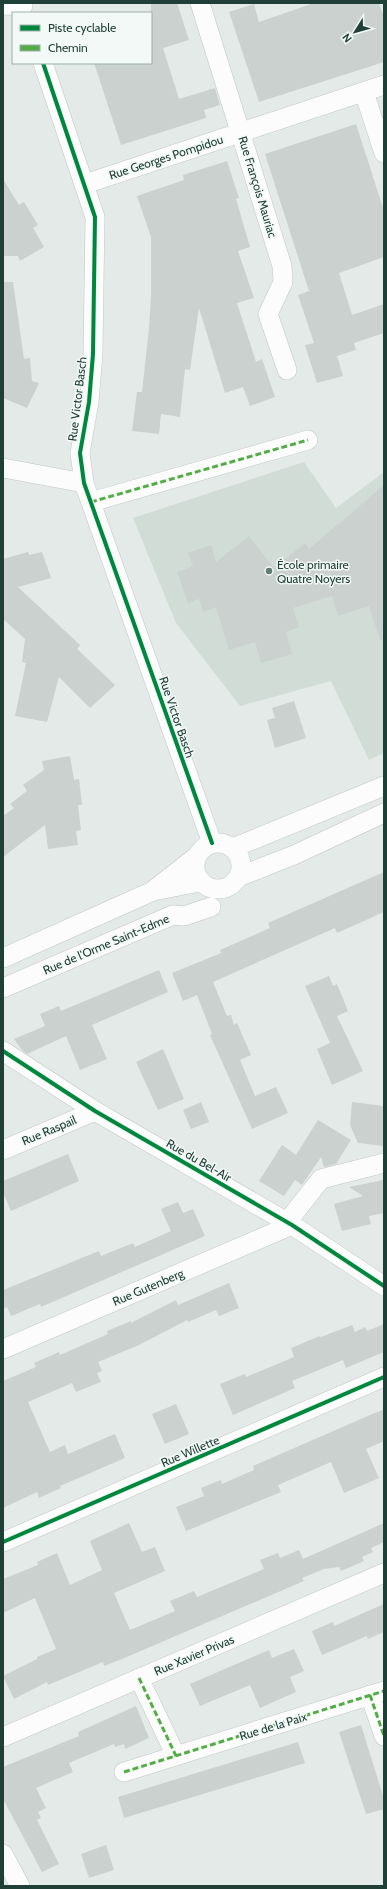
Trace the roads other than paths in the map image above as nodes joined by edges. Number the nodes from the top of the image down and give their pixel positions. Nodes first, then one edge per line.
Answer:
1 (200, 3) edge
2 (3, 5) edge
3 (23, 8) edge
4 (43, 64) edge
5 (384, 85) edge
6 (364, 92) junction
7 (241, 132) junction
8 (384, 153) edge
9 (85, 184) junction
10 (287, 370) dead end
11 (308, 440) dead end
12 (3, 468) edge
13 (84, 482) junction
14 (91, 502) junction
15 (384, 786) edge
16 (384, 813) edge
17 (212, 843) junction
18 (233, 848) junction
19 (196, 857) junction
20 (238, 877) junction
21 (200, 882) junction
22 (153, 891) junction
23 (211, 907) dead end
24 (3, 958) edge
25 (3, 988) edge
26 (3, 1051) edge
27 (95, 1111) junction
28 (3, 1150) edge
29 (384, 1164) edge
30 (290, 1224) junction
31 (384, 1286) edge
32 (3, 1349) edge
33 (384, 1377) edge
34 (3, 1542) edge
35 (384, 1573) edge
36 (140, 1678) junction
37 (377, 1693) edge
38 (384, 1736) edge
39 (3, 1737) edge
40 (176, 1756) junction
41 (124, 1772) dead end
42 (3, 1854) edge
43 (20, 1886) edge

1 - 7 street, Rue François Mauriac
2 - 3 street
4 - 9 street, Rue Victor Basch
5 - 6 street, Rue Georges Pompidou
6 - 7 street, Rue Georges Pompidou
6 - 8 street
7 - 9 street, Rue Georges Pompidou
7 - 10 street, Rue François Mauriac
9 - 13 street, Rue Victor Basch
11 - 14 street
12 - 13 street
13 - 14 street, Rue Victor Basch
14 - 17 street, Rue Victor Basch
15 - 18 street
16 - 20 street
17 - 18 street
17 - 19 street
18 - 20 street
19 - 21 street
19 - 22 street
20 - 21 street
21 - 22 street
22 - 24 street
23 - 25 street, Rue de l'Orme Saint-Edme
26 - 27 street, Rue du Bel-Air
27 - 28 street, Rue Raspail
27 - 30 street, Rue du Bel-Air
29 - 30 street
30 - 31 street, Rue du Bel-Air
30 - 32 street, Rue Gutenberg
33 - 34 street, Rue Willette
35 - 36 street, Rue Xavier Privas
36 - 39 street, Rue Xavier Privas
36 - 40 street
37 - 38 street, Rue de la Paix
37 - 40 street, Rue de la Paix
40 - 41 street, Rue de la Paix
42 - 43 street

